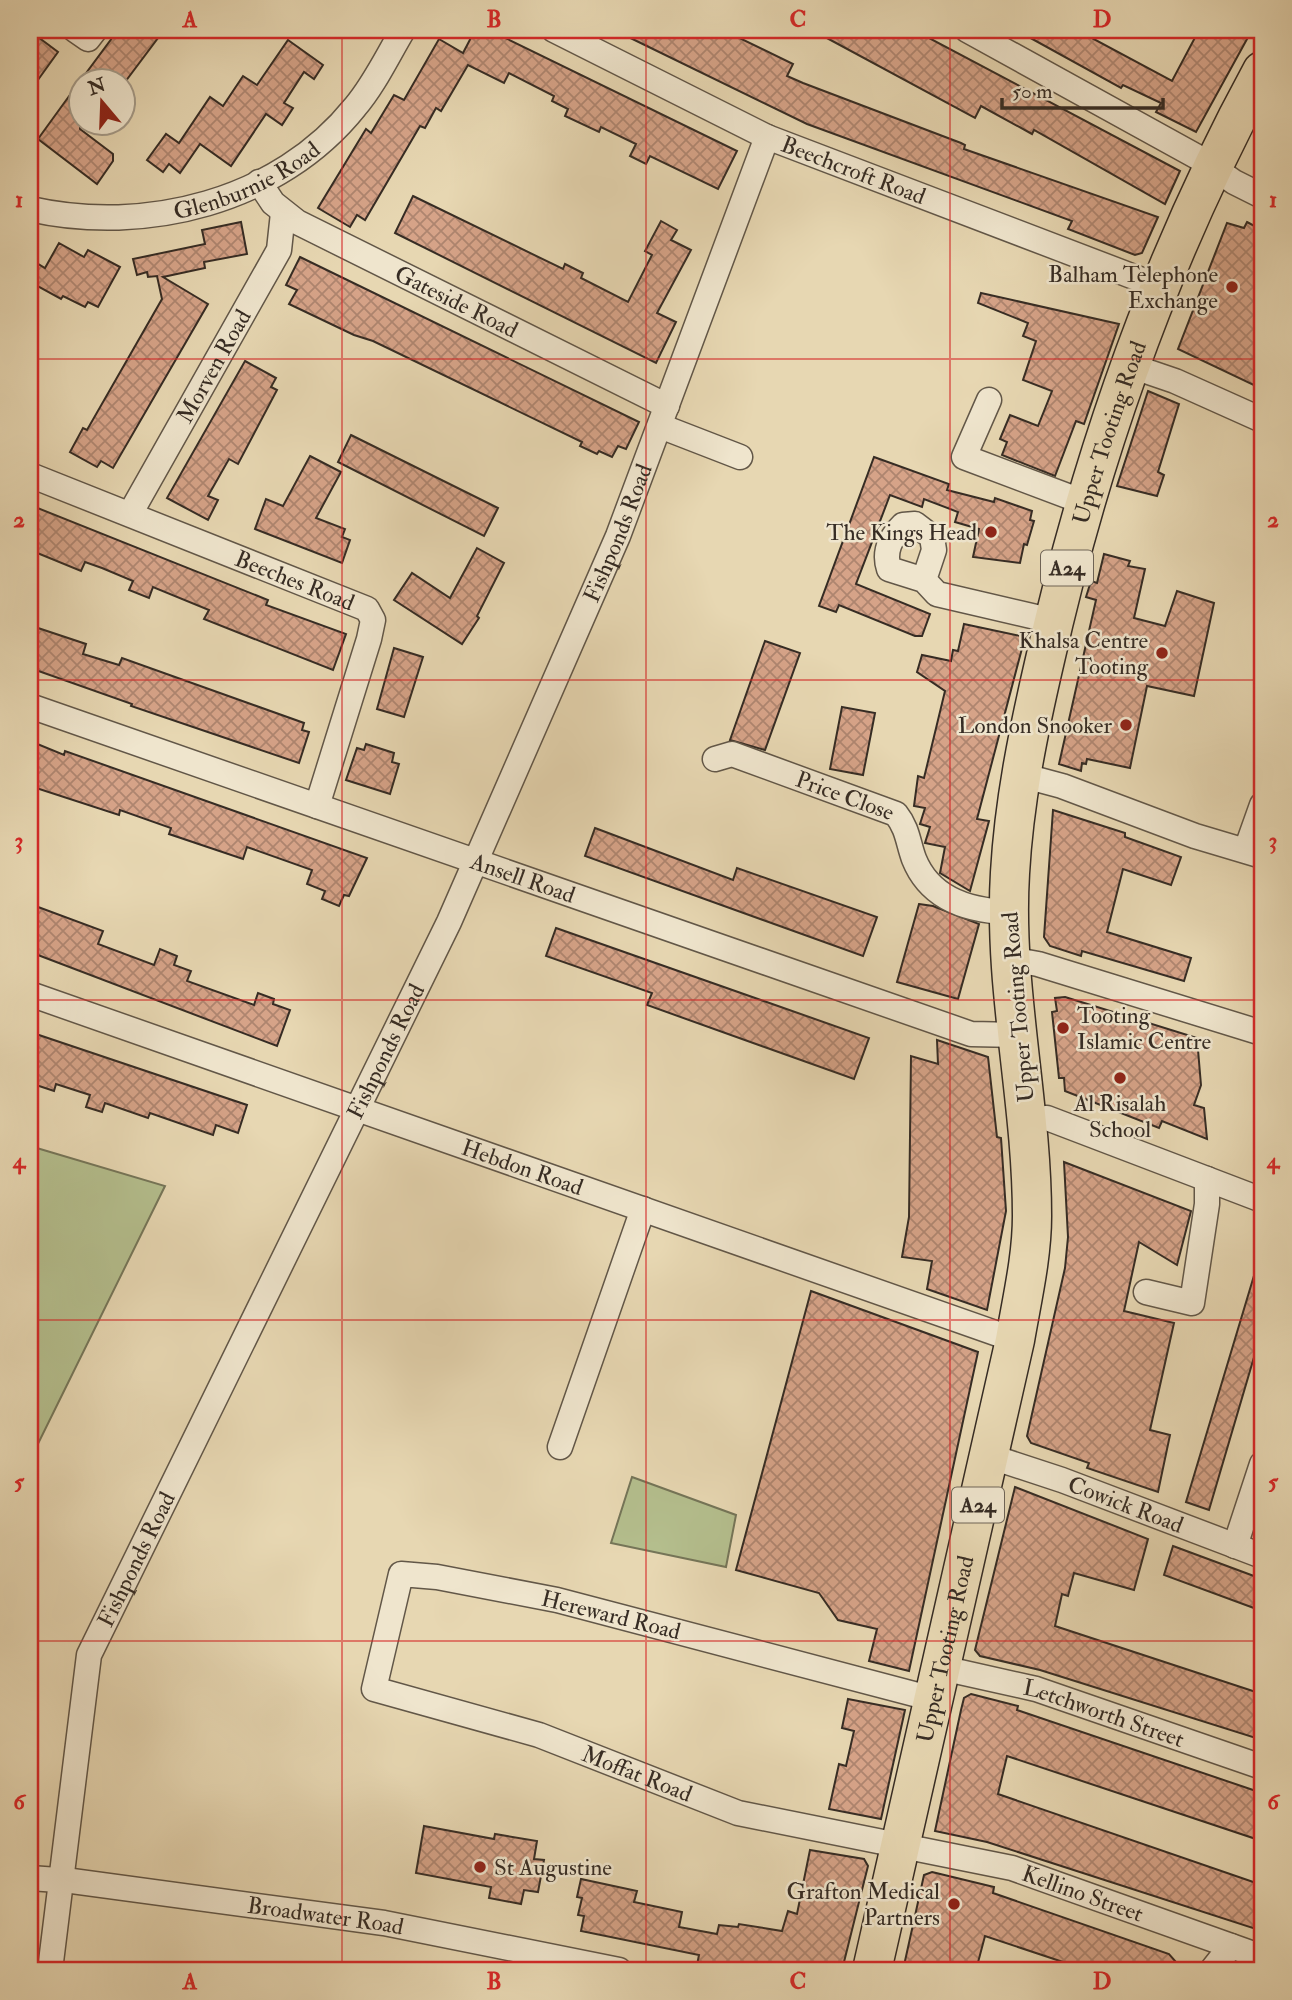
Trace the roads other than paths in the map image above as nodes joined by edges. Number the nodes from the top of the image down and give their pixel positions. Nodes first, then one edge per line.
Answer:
1 (75, 30) edge
2 (95, 30) edge
3 (403, 30) edge
4 (554, 30) edge
5 (967, 30) edge
6 (1262, 71) edge
7 (767, 137) junction
8 (1203, 162) junction
9 (259, 183) junction
10 (1262, 196) edge
11 (30, 209) edge
12 (283, 213) junction
13 (1163, 288) junction
14 (1131, 366) junction
15 (989, 400) dead end
16 (664, 416) junction
17 (1262, 419) edge
18 (740, 457) dead end
19 (30, 475) edge
20 (1086, 503) junction
21 (130, 514) junction
22 (924, 580) dead end
23 (1053, 621) junction
24 (30, 706) edge
25 (715, 759) dead end
26 (1021, 775) junction
27 (1262, 804) edge
28 (317, 806) junction
29 (1254, 853) edge
30 (476, 860) junction
31 (1009, 912) junction
32 (1010, 959) junction
33 (30, 994) edge
34 (1262, 1034) edge
35 (1018, 1035) junction
36 (359, 1110) junction
37 (1027, 1120) junction
38 (1206, 1179) junction
39 (1262, 1200) edge
40 (643, 1209) junction
41 (1146, 1292) dead end
42 (1015, 1340) junction
43 (561, 1447) dead end
44 (989, 1456) junction
45 (1262, 1464) edge
46 (1235, 1546) junction
47 (1262, 1556) edge
48 (938, 1684) junction
49 (374, 1689) joint
50 (1262, 1767) edge
51 (901, 1845) junction
52 (30, 1878) edge
53 (62, 1881) junction
54 (1231, 1946) junction
55 (1262, 1957) edge
56 (50, 1970) edge
57 (619, 1970) edge
58 (872, 1970) edge
59 (1212, 1970) edge

1 - 2 street
3 - 9 street, Glenburnie Road
4 - 7 street, Beechcroft Road
5 - 8 street
6 - 8 highway, Upper Tooting Road / A24
7 - 13 street, Beechcroft Road
7 - 16 street, Fishponds Road
8 - 10 street
8 - 13 highway, Upper Tooting Road / A24
9 - 11 street, Glenburnie Road
9 - 12 street, Gateside Road
12 - 16 street, Gateside Road
12 - 21 street, Morven Road
13 - 14 highway, Upper Tooting Road / A24
14 - 17 street
14 - 20 highway, Upper Tooting Road / A24
15 - 20 street
16 - 18 street, Gateside Road
16 - 30 street, Fishponds Road
19 - 21 street, Beeches Road
20 - 23 highway, Upper Tooting Road / A24
21 - 28 street, Beeches Road
22 - 23 street
23 - 26 highway, Upper Tooting Road / A24
24 - 28 street, Ansell Road
25 - 31 street, Price Close
26 - 29 street
26 - 31 highway, Upper Tooting Road / A24
27 - 29 street
28 - 30 street, Ansell Road
30 - 35 street, Ansell Road
30 - 36 street, Fishponds Road
31 - 32 highway, Upper Tooting Road / A24
32 - 34 street
32 - 35 highway, Upper Tooting Road / A24
33 - 36 street, Hebdon Road
35 - 37 highway, Upper Tooting Road / A24
36 - 40 street, Hebdon Road
36 - 53 street, Fishponds Road
37 - 38 street
37 - 42 highway, Upper Tooting Road / A24
38 - 39 street
38 - 41 street
40 - 42 street, Hebdon Road
40 - 43 street
42 - 44 highway, Upper Tooting Road / A24
44 - 46 street, Cowick Road
44 - 48 highway, Upper Tooting Road / A24
45 - 46 street
46 - 47 street, Cowick Road
48 - 49 street, Hereward Road
48 - 50 street, Letchworth Street
48 - 51 highway, Upper Tooting Road / A24
49 - 51 street, Moffat Road
51 - 54 street, Kellino Street
51 - 58 highway, Upper Tooting Road / A24
52 - 53 street, Broadwater Road
53 - 56 street, Fishponds Road
53 - 57 street, Broadwater Road
54 - 55 street, Kellino Street
54 - 59 street

